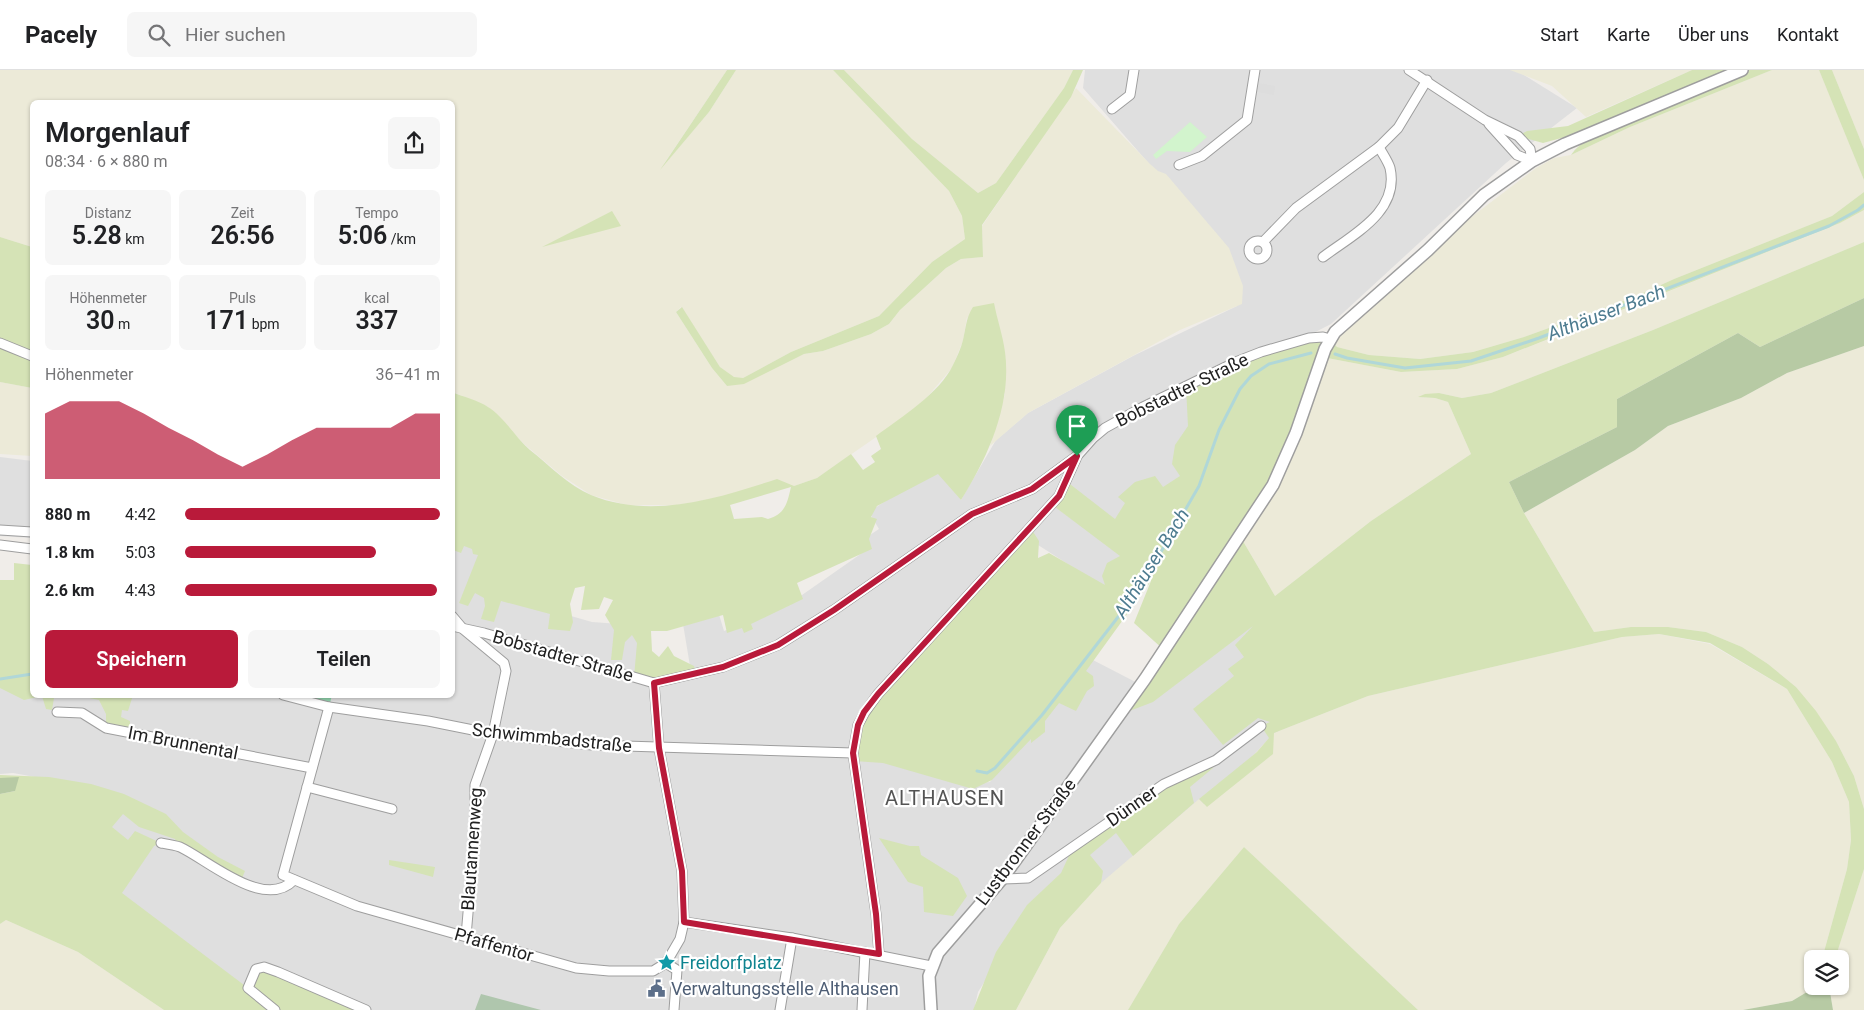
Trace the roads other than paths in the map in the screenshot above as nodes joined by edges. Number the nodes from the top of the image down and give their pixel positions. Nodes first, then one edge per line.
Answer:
1 (1134, 70) edge
2 (1255, 70) edge
3 (1409, 70) edge
4 (1742, 70) edge
5 (1427, 80) junction
6 (1112, 110) dead end
7 (1485, 120) junction
8 (1379, 147) junction
9 (1532, 162) junction
10 (1179, 165) dead end
11 (1263, 242) dead end
12 (1323, 257) dead end
13 (1330, 339) junction
14 (0, 343) edge
15 (30, 355) edge
16 (1077, 456) junction
17 (0, 530) edge
18 (30, 532) edge
19 (0, 546) edge
20 (30, 549) edge
21 (455, 620) edge
22 (455, 627) edge
23 (463, 629) junction
24 (654, 683) junction
25 (294, 698) edge
26 (329, 707) junction
27 (57, 712) dead end
28 (1261, 726) dead end
29 (493, 734) junction
30 (659, 748) junction
31 (853, 753) junction
32 (312, 768) junction
33 (307, 787) junction
34 (392, 809) dead end
35 (161, 843) dead end
36 (1002, 879) junction
37 (294, 880) junction
38 (684, 922) junction
39 (466, 936) junction
40 (792, 938) junction
41 (865, 952) junction
42 (879, 954) junction
43 (666, 964) junction
44 (931, 966) junction
45 (275, 1010) edge
46 (366, 1010) edge
47 (674, 1010) edge
48 (780, 1010) edge
49 (862, 1010) edge
50 (931, 1010) edge

1 - 6 street
2 - 10 street
3 - 5 street
4 - 9 street
5 - 7 street
5 - 8 street
7 - 9 street
7 - 9 street
8 - 11 street
8 - 12 street
9 - 13 street
13 - 16 street, Bobstadter Straße
13 - 36 street, Lustbronner Straße
14 - 15 street
16 - 24 street, Bobstadter Straße
16 - 31 street
17 - 18 street
19 - 20 street
21 - 23 street
22 - 23 street, Bobstadter Straße
23 - 24 street, Bobstadter Straße
23 - 29 street, Blautannenweg
24 - 30 street
25 - 26 street, Schwimmbadstraße
26 - 29 street, Schwimmbadstraße
26 - 32 street
27 - 32 street, Im Brunnental
28 - 36 street, Dünner
29 - 30 street, Schwimmbadstraße
29 - 39 street, Blautannenweg
30 - 31 street, Schwimmbadstraße
30 - 38 street
31 - 42 street
32 - 33 street
33 - 34 street
33 - 37 street, Pfaffentor
35 - 37 street
36 - 44 street, Lustbronner Straße
37 - 39 street, Pfaffentor
38 - 40 street
38 - 43 street
39 - 43 street, Pfaffentor
40 - 41 street
40 - 48 street
41 - 42 street
41 - 49 street
42 - 44 street
43 - 47 street
44 - 50 street
45 - 46 street

